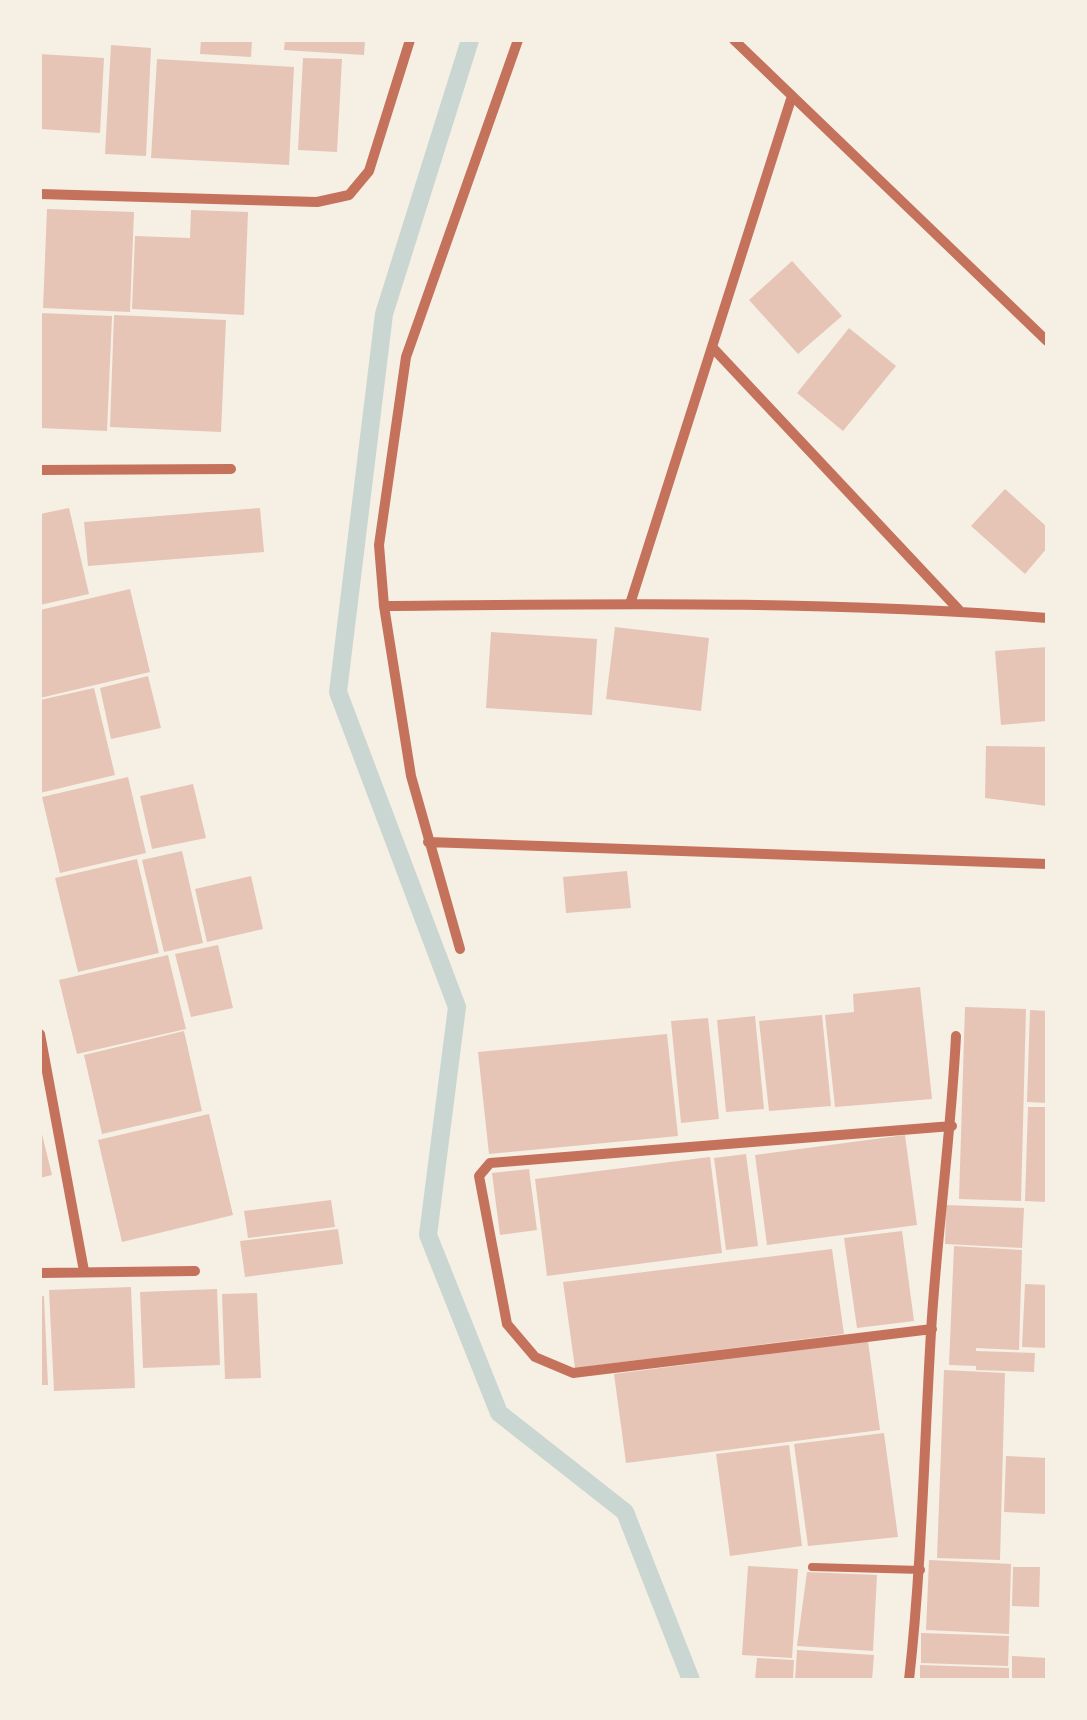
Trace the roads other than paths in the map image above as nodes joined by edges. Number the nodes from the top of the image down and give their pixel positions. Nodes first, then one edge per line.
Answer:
1 (410, 40) edge
2 (518, 40) edge
3 (734, 40) edge
4 (792, 96) junction
5 (40, 194) edge
6 (1047, 341) edge
7 (712, 347) junction
8 (231, 469) dead end
9 (40, 470) edge
10 (630, 604) junction
11 (384, 606) junction
12 (959, 610) junction
13 (1047, 618) edge
14 (428, 842) junction
15 (1047, 864) edge
16 (460, 949) dead end
17 (40, 1034) edge
18 (956, 1036) dead end
19 (952, 1126) junction
20 (84, 1271) junction
21 (196, 1271) dead end
22 (40, 1273) edge
23 (932, 1329) junction
24 (812, 1568) dead end
25 (921, 1570) junction
26 (909, 1680) edge

1 - 5 street
2 - 11 street
3 - 4 street
4 - 6 street
4 - 7 street
7 - 10 street
7 - 12 street
8 - 9 street
10 - 11 street
10 - 12 street
11 - 14 street
12 - 13 street
14 - 15 street
14 - 16 street
17 - 20 street
18 - 19 street
19 - 23 street
19 - 23 street
20 - 21 street
20 - 22 street
23 - 25 street
24 - 25 lane
25 - 26 street

